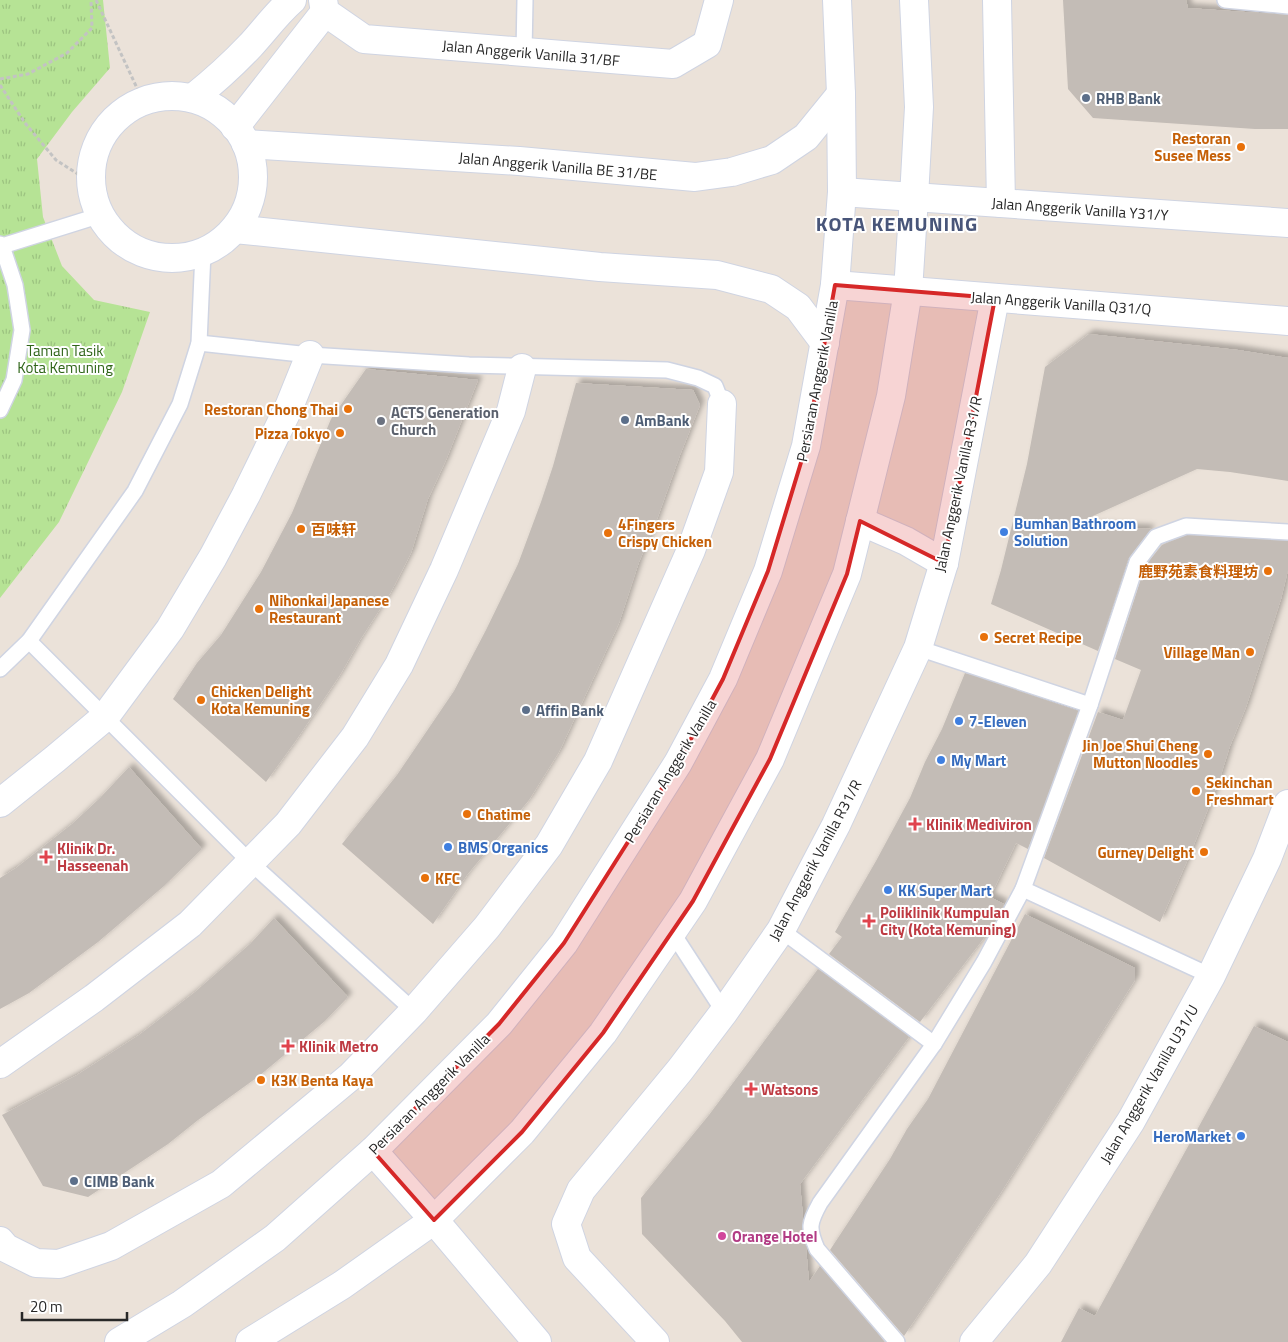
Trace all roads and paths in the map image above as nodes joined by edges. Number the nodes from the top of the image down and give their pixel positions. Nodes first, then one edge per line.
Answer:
1 (91, 0) edge
2 (96, 0) edge
3 (292, 0) edge
4 (525, 0) edge
5 (719, 0) edge
6 (837, 0) edge
7 (914, 0) edge
8 (997, 0) edge
9 (1225, 0) edge
10 (324, 6) edge
11 (1288, 6) edge
12 (524, 53) junction
13 (0, 80) edge
14 (0, 85) edge
15 (841, 94) junction
16 (193, 98) junction
17 (143, 101) junction
18 (241, 135) junction
19 (92, 183) junction
20 (842, 192) junction
21 (914, 197) junction
22 (1001, 203) junction
23 (101, 215) junction
24 (1288, 223) edge
25 (235, 229) junction
26 (1, 245) edge
27 (203, 252) junction
28 (835, 286) junction
29 (908, 290) junction
30 (995, 298) junction
31 (1288, 321) edge
32 (199, 343) junction
33 (825, 343) junction
34 (310, 355) junction
35 (522, 368) junction
36 (722, 404) joint
37 (0, 410) edge
38 (860, 520) junction
39 (1288, 532) edge
40 (944, 563) junction
41 (29, 641) junction
42 (918, 648) junction
43 (0, 670) edge
44 (1090, 705) junction
45 (105, 717) junction
46 (0, 803) edge
47 (1288, 804) edge
48 (251, 863) junction
49 (1022, 889) junction
50 (781, 930) junction
51 (672, 932) junction
52 (1211, 976) junction
53 (414, 1011) junction
54 (724, 1012) junction
55 (934, 1044) junction
56 (0, 1064) edge
57 (373, 1151) junction
58 (434, 1220) junction
59 (0, 1241) edge
60 (119, 1342) edge
61 (250, 1342) edge
62 (536, 1342) edge
63 (656, 1342) edge
64 (897, 1342) edge
65 (974, 1342) edge

1 - 13 path
2 - 17 path
3 - 16 street
4 - 12 lane
5 - 12 street, Jalan Anggerik Vanilla 31/BF
6 - 15 street, Persiaran Anggerik Vanilla
7 - 21 street
8 - 22 street
9 - 11 lane
10 - 12 street, Jalan Anggerik Vanilla 31/BF
10 - 18 street
14 - 19 path
15 - 18 street, Jalan Anggerik Vanilla BE 31/BE
15 - 20 street, Persiaran Anggerik Vanilla
16 - 17 street
16 - 18 street
17 - 19 street
18 - 25 street
19 - 23 street
20 - 21 street, Jalan Anggerik Vanilla Y31/Y
20 - 28 street, Persiaran Anggerik Vanilla
21 - 22 street, Jalan Anggerik Vanilla Y31/Y
21 - 29 street
22 - 24 street, Jalan Anggerik Vanilla Y31/Y
23 - 26 lane
23 - 27 street
25 - 27 street
25 - 33 street
26 - 37 lane
27 - 32 lane
28 - 29 street, Jalan Anggerik Vanilla Q31/Q
28 - 33 street, Persiaran Anggerik Vanilla
29 - 30 street, Jalan Anggerik Vanilla Q31/Q
29 - 38 street
30 - 31 street, Jalan Anggerik Vanilla Q31/Q
30 - 40 street, Jalan Anggerik Vanilla R31/R
32 - 34 lane
32 - 41 lane
33 - 57 street, Persiaran Anggerik Vanilla
34 - 35 lane
34 - 45 street
35 - 36 lane
35 - 48 street
36 - 53 street
38 - 40 street
38 - 51 street
39 - 44 lane
40 - 42 street, Jalan Anggerik Vanilla R31/R
41 - 43 lane
41 - 45 lane
42 - 44 lane
42 - 50 street, Jalan Anggerik Vanilla R31/R
44 - 49 lane
45 - 46 street
45 - 48 lane
47 - 52 street, Jalan Anggerik Vanilla U31/U
48 - 53 lane
48 - 56 street
49 - 52 lane
49 - 55 lane
50 - 54 street, Jalan Anggerik Vanilla R31/R
50 - 55 lane
51 - 54 lane
51 - 58 street
52 - 65 street, Jalan Anggerik Vanilla U31/U
53 - 59 street
54 - 63 street, Jalan Anggerik Vanilla R31/R
55 - 64 lane
57 - 58 street
57 - 60 street, Persiaran Anggerik Vanilla
58 - 61 street
58 - 62 street

